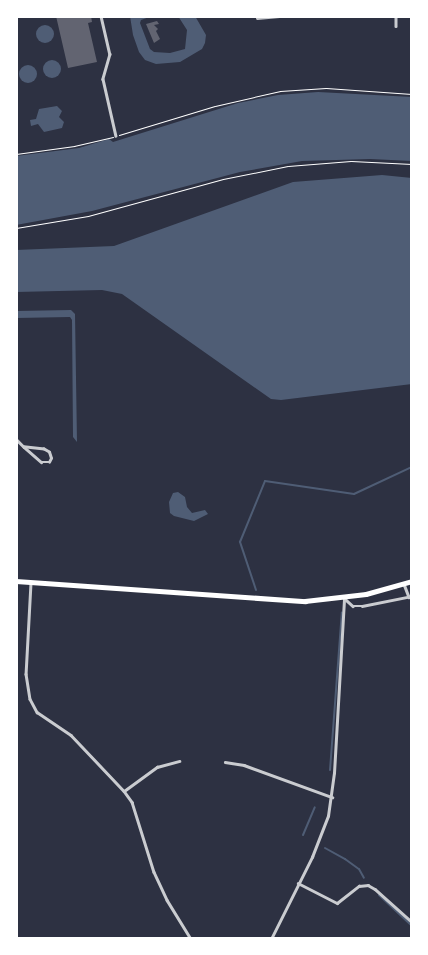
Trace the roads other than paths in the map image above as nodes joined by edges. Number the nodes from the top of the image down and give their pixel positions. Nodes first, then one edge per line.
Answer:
1 (101, 16) edge
2 (279, 16) edge
3 (396, 16) edge
4 (257, 18) dead end
5 (396, 26) dead end
6 (116, 136) road end
7 (16, 439) edge
8 (24, 447) junction
9 (412, 581) edge
10 (16, 582) edge
11 (31, 582) junction
12 (404, 584) junction
13 (410, 597) edge
14 (344, 598) junction
15 (179, 761) dead end
16 (225, 762) dead end
17 (124, 790) junction
18 (332, 797) junction
19 (298, 883) junction
20 (412, 922) edge
21 (191, 939) edge
22 (271, 939) edge

1 - 6 street
2 - 4 street
3 - 5 street
7 - 8 street
8 - 8 street
9 - 12 main road
10 - 11 main road
11 - 14 main road
11 - 17 street
12 - 13 street
12 - 14 main road
13 - 14 street
14 - 18 street
15 - 17 street
16 - 18 street
17 - 21 street
18 - 19 street
19 - 20 street
19 - 22 street

